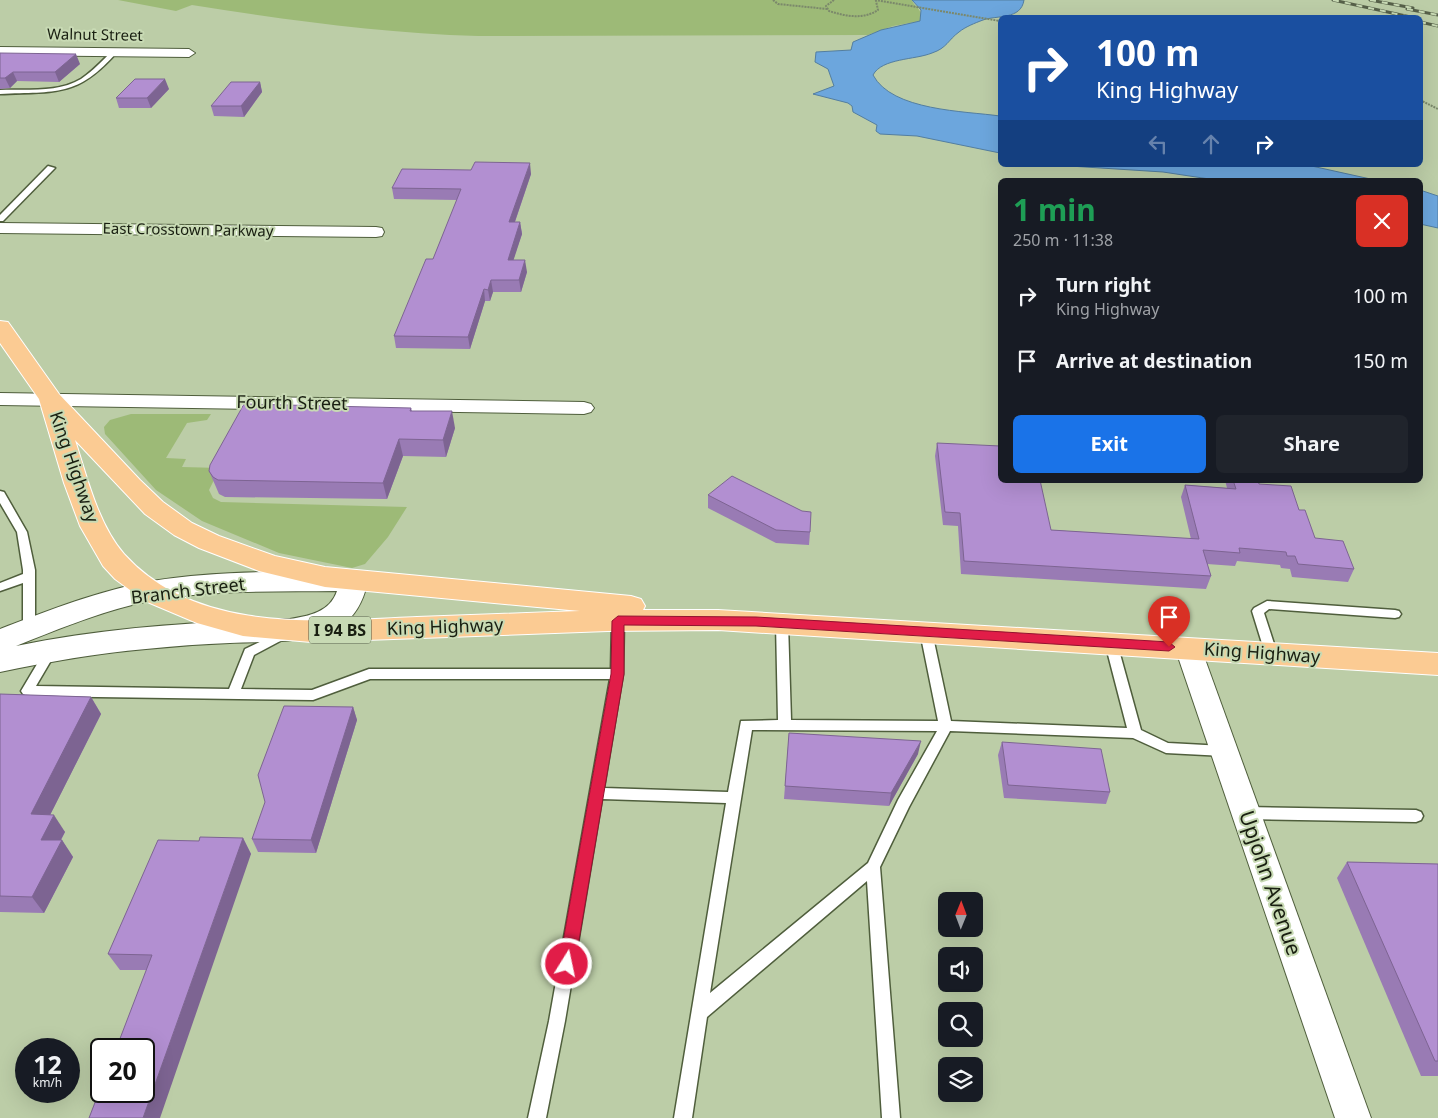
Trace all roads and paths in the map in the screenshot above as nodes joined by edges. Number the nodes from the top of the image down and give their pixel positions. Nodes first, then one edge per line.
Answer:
1 (773, 0) edge
2 (834, 0) edge
3 (876, 0) edge
4 (827, 9) junction
5 (998, 21) edge
6 (0, 50) edge
7 (115, 52) junction
8 (189, 53) dead end
9 (0, 92) edge
10 (1423, 102) edge
11 (1438, 109) edge
12 (51, 168) dead end
13 (0, 219) edge
14 (0, 228) edge
15 (376, 232) dead end
16 (0, 327) edge
17 (0, 399) edge
18 (50, 400) junction
19 (584, 408) dead end
20 (0, 494) edge
21 (29, 576) junction
22 (354, 582) junction
23 (0, 587) edge
24 (152, 591) junction
25 (1396, 614) dead end
26 (618, 621) junction
27 (769, 622) junction
28 (29, 630) junction
29 (290, 630) junction
30 (926, 632) junction
31 (0, 640) edge
32 (1111, 643) junction
33 (1188, 648) junction
34 (51, 650) junction
35 (1271, 653) junction
36 (0, 661) edge
37 (1438, 664) edge
38 (617, 674) junction
39 (233, 694) junction
40 (785, 725) junction
41 (946, 726) junction
42 (1135, 733) junction
43 (1224, 751) junction
44 (596, 792) junction
45 (734, 798) junction
46 (1246, 813) junction
47 (1416, 816) dead end
48 (873, 867) junction
49 (700, 1012) junction
50 (537, 1118) edge
51 (683, 1118) edge
52 (891, 1118) edge
53 (1353, 1118) edge

1 - 4 path
2 - 4 path
3 - 4 path
3 - 5 path
6 - 7 street, Walnut Street
7 - 8 street, Walnut Street
7 - 9 lane
10 - 11 path
12 - 13 lane
14 - 15 street, East Crosstown Parkway
16 - 18 main road, King Highway / I 94 BS
17 - 18 street, Fourth Street
18 - 19 street, Fourth Street
18 - 22 main road, King Highway / I 94 BS
18 - 24 main road, King Highway / I 94 BS
20 - 21 lane
21 - 23 lane
21 - 28 lane
22 - 24 street, Branch Street
22 - 27 main road, King Highway / I 94 BS
22 - 29 street
24 - 28 street, Branch Street
24 - 29 main road, King Highway / I 94 BS
25 - 35 lane
26 - 27 main road, King Highway / I 94 BS
26 - 29 main road, King Highway / I 94 BS
26 - 38 lane
27 - 30 main road, King Highway / I 94 BS
27 - 40 lane
28 - 31 street, Branch Street
29 - 34 street
29 - 39 lane
30 - 32 main road, King Highway / I 94 BS
30 - 41 lane
32 - 33 main road, King Highway / I 94 BS
32 - 42 lane
33 - 35 main road, King Highway / I 94 BS
33 - 43 street, Upjohn Avenue
34 - 36 street
34 - 39 lane
35 - 37 main road, King Highway / I 94 BS
38 - 39 lane
38 - 44 lane
40 - 41 lane
40 - 45 lane
41 - 42 lane
41 - 48 lane
42 - 43 lane
43 - 46 street, Upjohn Avenue
44 - 45 lane
44 - 50 lane
45 - 49 lane
46 - 47 lane
46 - 53 street, Upjohn Avenue
48 - 49 lane
48 - 52 lane
49 - 51 lane

